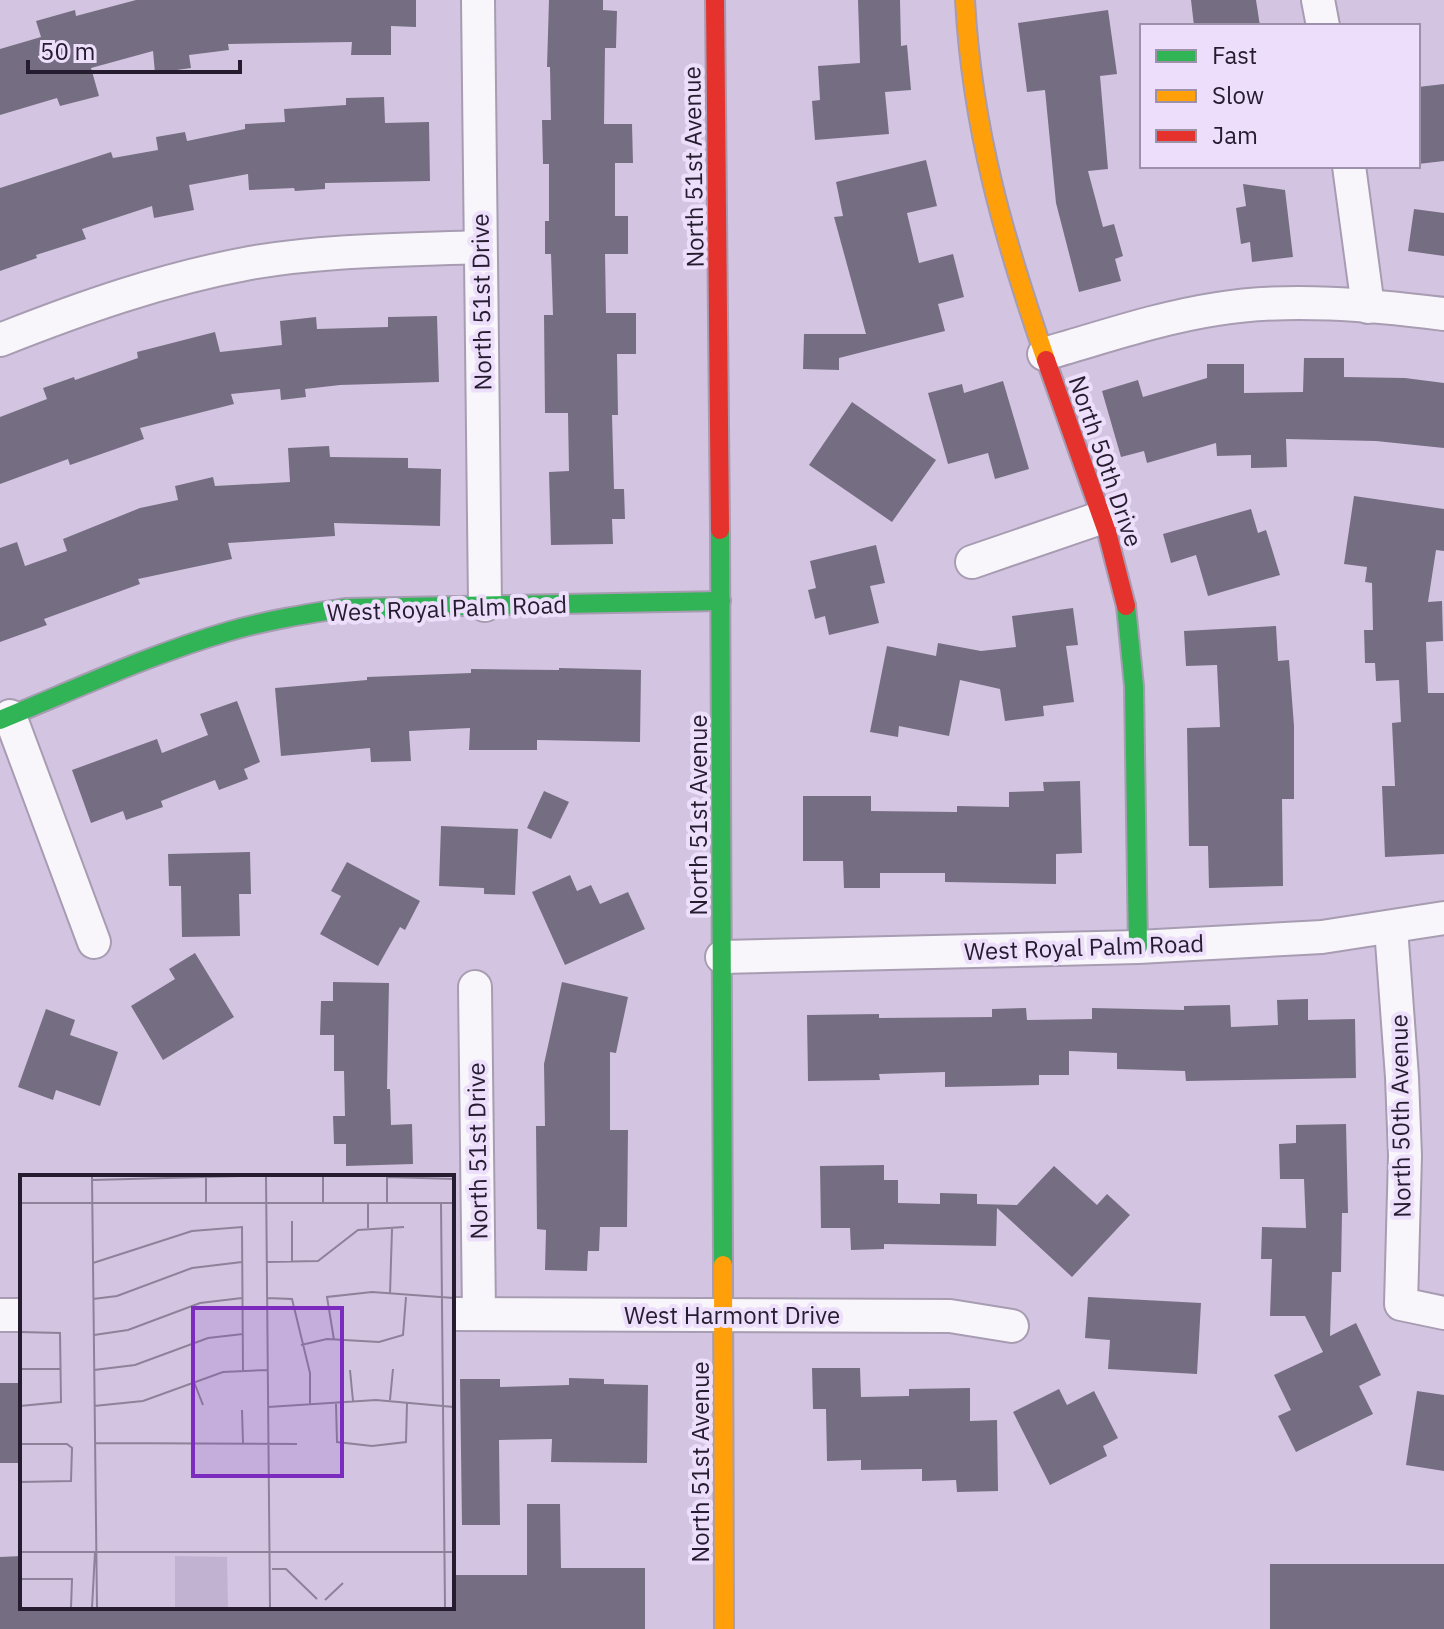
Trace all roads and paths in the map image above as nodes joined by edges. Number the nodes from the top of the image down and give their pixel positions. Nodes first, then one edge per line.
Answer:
1 (478, 0) edge
2 (715, 0) edge
3 (965, 0) edge
4 (1318, 0) edge
5 (1323, 24) edge
6 (1349, 168) edge
7 (480, 247) junction
8 (1368, 307) junction
9 (1444, 314) edge
10 (0, 340) edge
11 (1044, 354) junction
12 (1103, 517) junction
13 (972, 562) dead end
14 (721, 601) junction
15 (485, 605) junction
16 (5, 718) edge
17 (1444, 918) edge
18 (1391, 928) junction
19 (94, 942) dead end
20 (1138, 947) junction
21 (722, 957) junction
22 (475, 987) dead end
23 (1444, 1313) edge
24 (465, 1314) edge
25 (724, 1314) junction
26 (1012, 1326) dead end
27 (724, 1629) edge

1 - 7 street, North 51st Drive
2 - 14 street, North 51st Avenue
3 - 11 street, North 50th Drive
4 - 5 street
6 - 8 street
7 - 10 street
7 - 15 street, North 51st Drive
8 - 9 street
8 - 11 street
11 - 12 street, North 50th Drive
12 - 13 street
12 - 20 street, North 50th Drive
14 - 15 street, West Royal Palm Road
14 - 21 street, North 51st Avenue
15 - 16 street, West Royal Palm Road
16 - 19 street
17 - 18 street, West Royal Palm Road
18 - 20 street, West Royal Palm Road
18 - 23 street, North 50th Avenue
20 - 21 street, West Royal Palm Road
21 - 25 street, North 51st Avenue
22 - 24 street, North 51st Drive
24 - 25 street, West Harmont Drive
25 - 26 street, West Harmont Drive
25 - 27 street, North 51st Avenue

